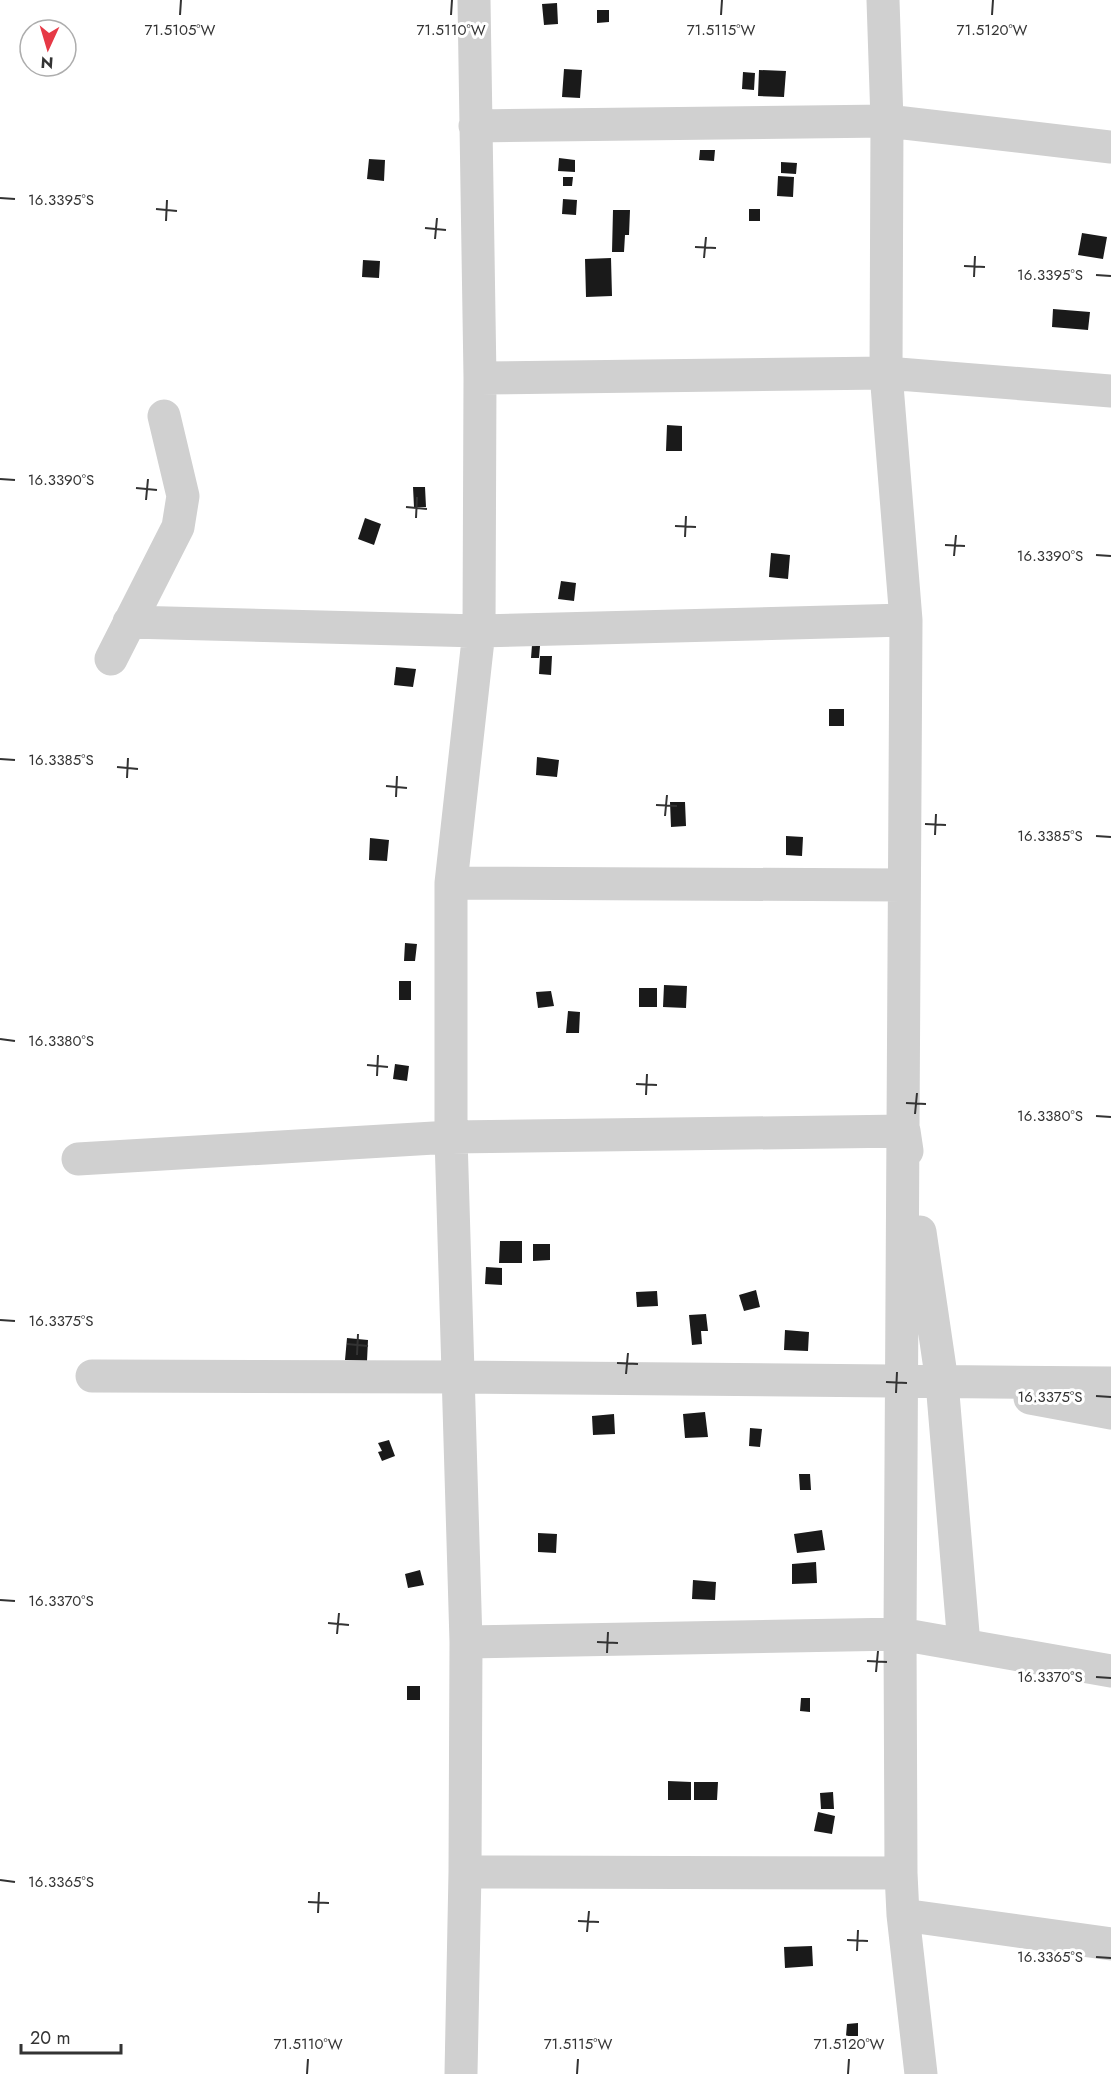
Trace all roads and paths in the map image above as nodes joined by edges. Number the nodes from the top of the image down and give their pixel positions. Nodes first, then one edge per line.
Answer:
1 (474, 0) edge
2 (883, 0) edge
3 (887, 121) junction
4 (476, 126) junction
5 (1111, 147) edge
6 (886, 372) junction
7 (480, 378) junction
8 (1111, 391) edge
9 (164, 416) dead end
10 (906, 620) junction
11 (129, 622) junction
12 (479, 631) junction
13 (111, 659) dead end
14 (451, 883) junction
15 (904, 885) junction
16 (904, 1131) junction
17 (451, 1137) junction
18 (78, 1159) dead end
19 (92, 1376) dead end
20 (459, 1377) junction
21 (903, 1382) junction
22 (942, 1382) junction
23 (1111, 1383) edge
24 (1111, 1413) edge
25 (900, 1634) junction
26 (466, 1642) junction
27 (964, 1645) junction
28 (1111, 1671) edge
29 (465, 1872) junction
30 (901, 1873) junction
31 (903, 1915) junction
32 (1111, 1944) edge
33 (461, 2074) edge
34 (921, 2074) edge

1 - 4 street
2 - 3 street
3 - 4 street
3 - 5 street
3 - 6 street
4 - 7 street
6 - 7 street
6 - 8 street
6 - 10 street
7 - 12 street
9 - 11 street
10 - 12 street
10 - 15 street
11 - 12 street
11 - 13 street
12 - 14 street
14 - 15 street
14 - 17 street
15 - 16 street
16 - 17 street
16 - 21 street
16 - 22 street
17 - 18 street
17 - 20 street
19 - 20 street
20 - 21 street
20 - 26 street
21 - 22 street
21 - 25 street
22 - 23 street
22 - 24 street
22 - 27 street
25 - 26 street
25 - 27 street
25 - 30 street
26 - 29 street
27 - 28 street
29 - 30 street
29 - 33 street
30 - 31 street
31 - 32 street
31 - 34 street

